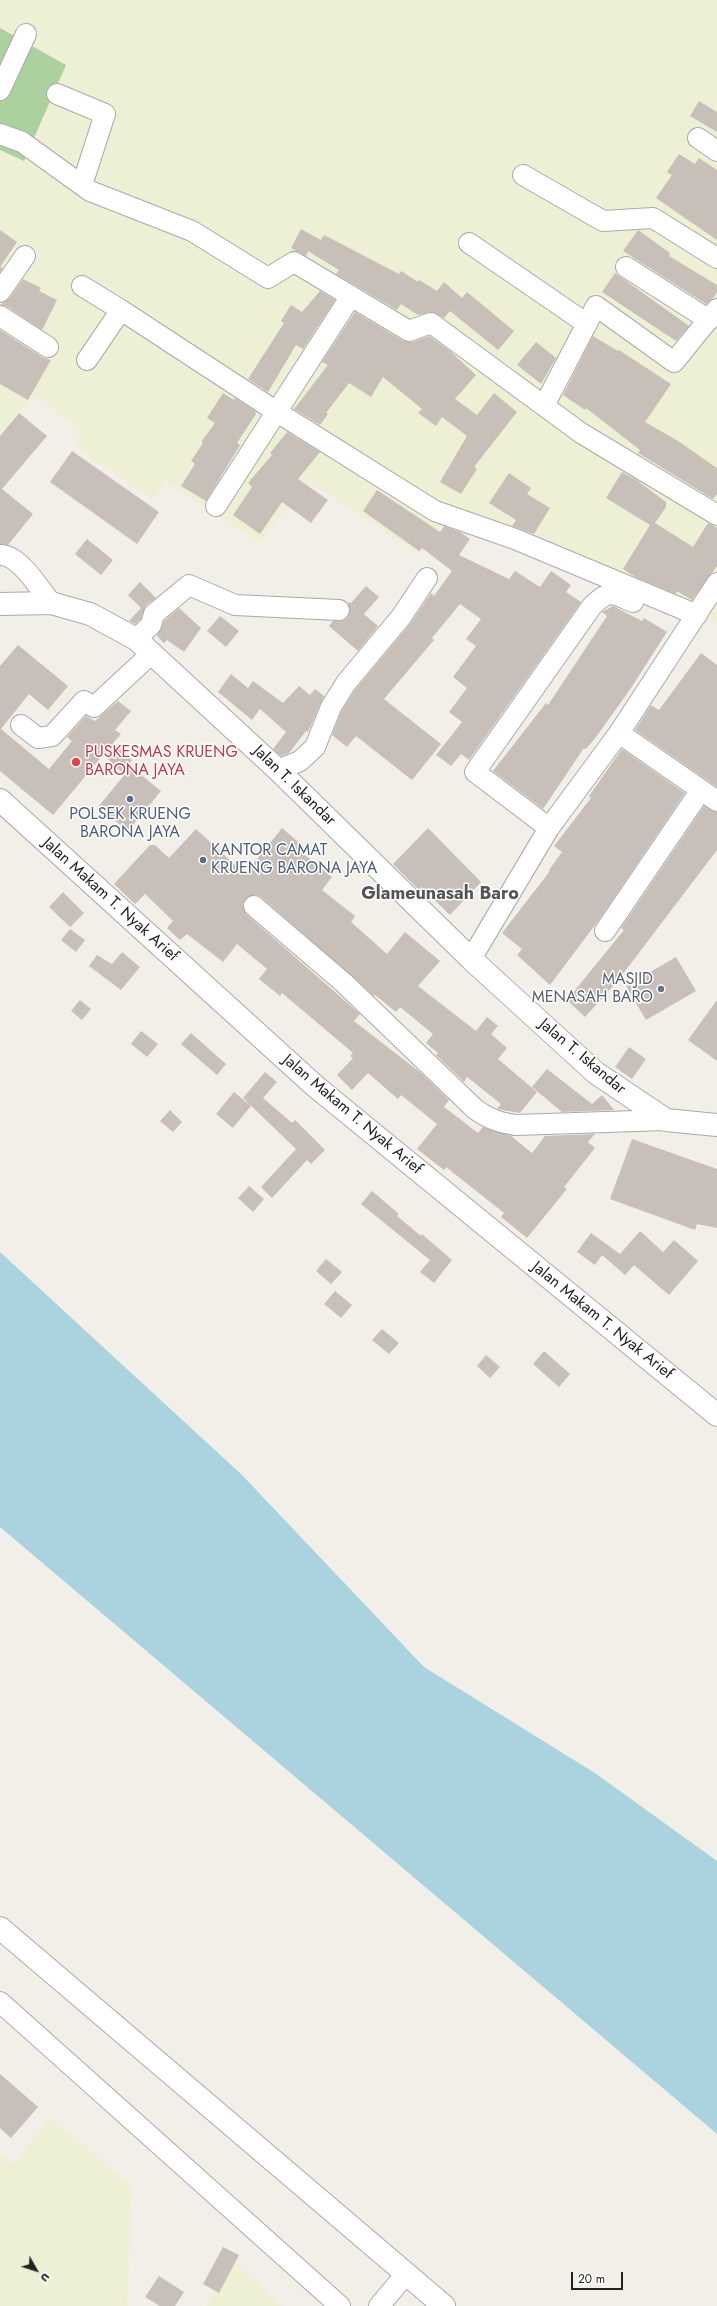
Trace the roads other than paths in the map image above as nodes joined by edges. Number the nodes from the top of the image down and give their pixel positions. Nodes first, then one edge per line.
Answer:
1 (26, 34) dead end
2 (0, 90) edge
3 (57, 94) dead end
4 (0, 134) edge
5 (698, 138) dead end
6 (717, 151) edge
7 (523, 175) dead end
8 (82, 185) junction
9 (469, 243) dead end
10 (25, 256) dead end
11 (717, 258) edge
12 (626, 267) dead end
13 (82, 286) dead end
14 (0, 292) edge
15 (351, 296) junction
16 (121, 310) junction
17 (713, 315) edge
18 (0, 316) edge
19 (587, 324) junction
20 (48, 347) dead end
21 (87, 360) dead end
22 (544, 406) junction
23 (277, 412) junction
24 (216, 506) dead end
25 (717, 515) edge
26 (0, 555) edge
27 (427, 578) dead end
28 (717, 583) edge
29 (51, 602) junction
30 (0, 604) edge
31 (339, 610) dead end
32 (693, 622) junction
33 (136, 639) junction
34 (151, 654) junction
35 (21, 725) dead end
36 (619, 732) junction
37 (278, 770) junction
38 (709, 796) edge
39 (0, 800) edge
40 (549, 828) junction
41 (254, 906) dead end
42 (605, 931) dead end
43 (470, 959) junction
44 (666, 1120) junction
45 (717, 1125) edge
46 (717, 1415) edge
47 (0, 1928) edge
48 (0, 2002) edge
49 (402, 2279) junction
50 (340, 2306) edge
51 (379, 2306) edge
52 (444, 2306) edge

1 - 2 street
3 - 8 street
4 - 8 street
5 - 6 street
7 - 11 street
8 - 15 street
9 - 19 street
10 - 14 street
12 - 17 street
13 - 16 street
15 - 22 street
15 - 23 street
16 - 21 street
16 - 23 street
17 - 19 street
18 - 20 street
19 - 22 street
22 - 25 street
23 - 24 street
23 - 32 street
26 - 29 street
27 - 37 street
28 - 32 street
29 - 30 street, Jalan T. Iskandar
29 - 33 street, Jalan T. Iskandar
31 - 33 street
32 - 36 street
32 - 40 street
33 - 34 street, Jalan T. Iskandar
34 - 35 street
34 - 37 street, Jalan T. Iskandar
36 - 38 street
36 - 40 street
37 - 43 street, Jalan T. Iskandar
38 - 42 street
39 - 46 street, Jalan Makam T. Nyak Arief
40 - 43 street
41 - 44 street
43 - 44 street, Jalan T. Iskandar
44 - 45 street, Jalan T. Iskandar
47 - 49 street
48 - 50 street
49 - 51 street
49 - 52 street

